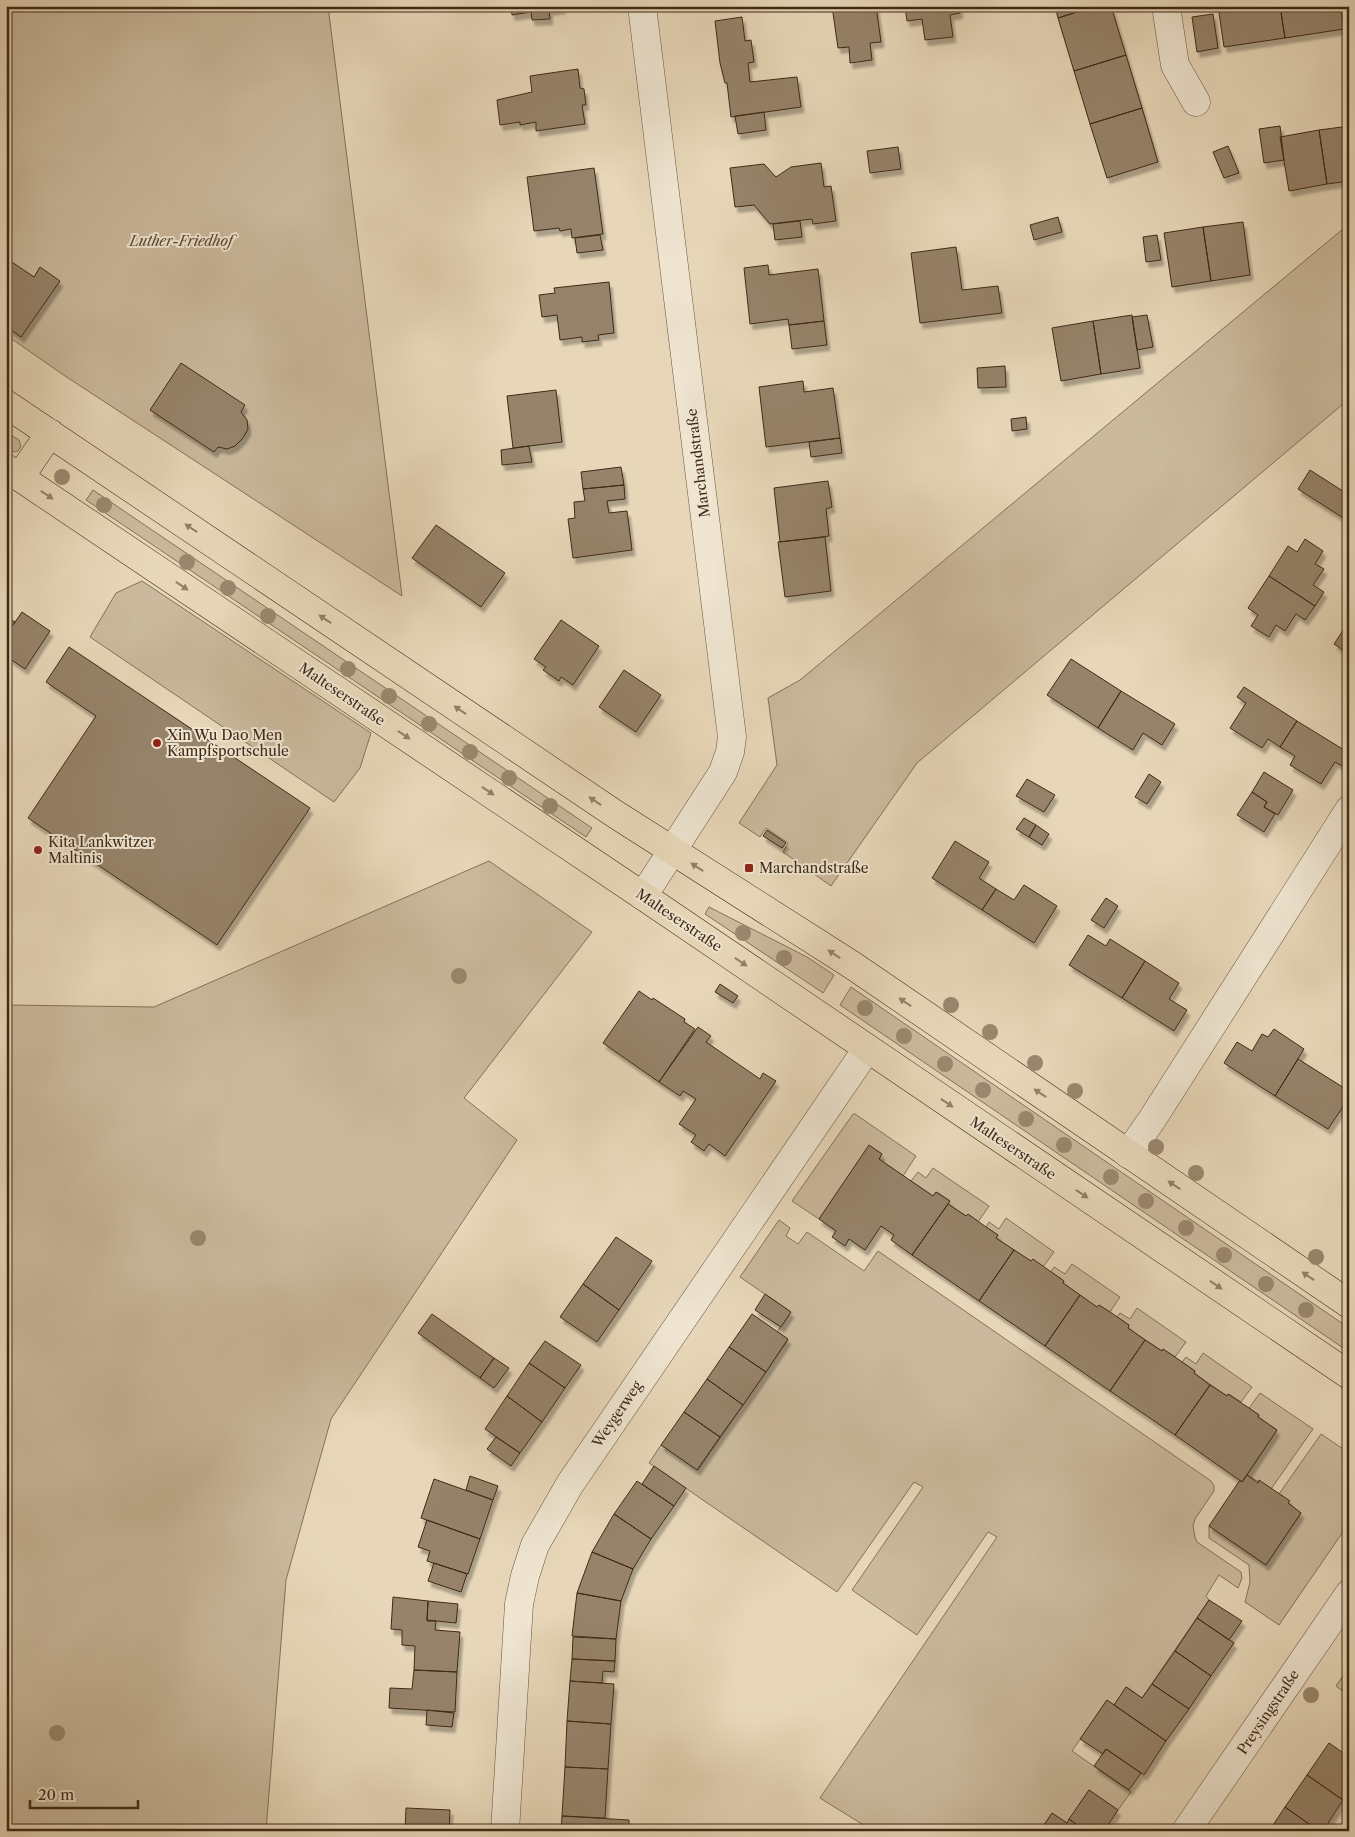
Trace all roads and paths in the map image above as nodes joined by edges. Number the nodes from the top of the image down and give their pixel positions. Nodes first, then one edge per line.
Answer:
1 (642, 6) edge
2 (1166, 6) edge
3 (1196, 102) dead end
4 (6, 404) edge
5 (50, 433) junction
6 (13, 473) edge
7 (1349, 810) edge
8 (672, 851) junction
9 (643, 896) junction
10 (867, 1049) junction
11 (1128, 1154) junction
12 (1349, 1304) edge
13 (1349, 1375) edge
14 (1349, 1594) edge
15 (505, 1831) edge
16 (1186, 1831) edge

1 - 8 street, Marchandstraße
2 - 3 street
4 - 5 main road
5 - 6 main road
8 -> 5 main road
6 -> 9 main road, Malteserstraße
7 - 11 street
8 - 9 street, Marchandstraße
11 -> 8 main road
9 -> 10 main road, Malteserstraße
10 -> 13 main road, Malteserstraße
10 - 15 street, Weygerweg
12 -> 11 main road
14 - 16 street, Preysingstraße

